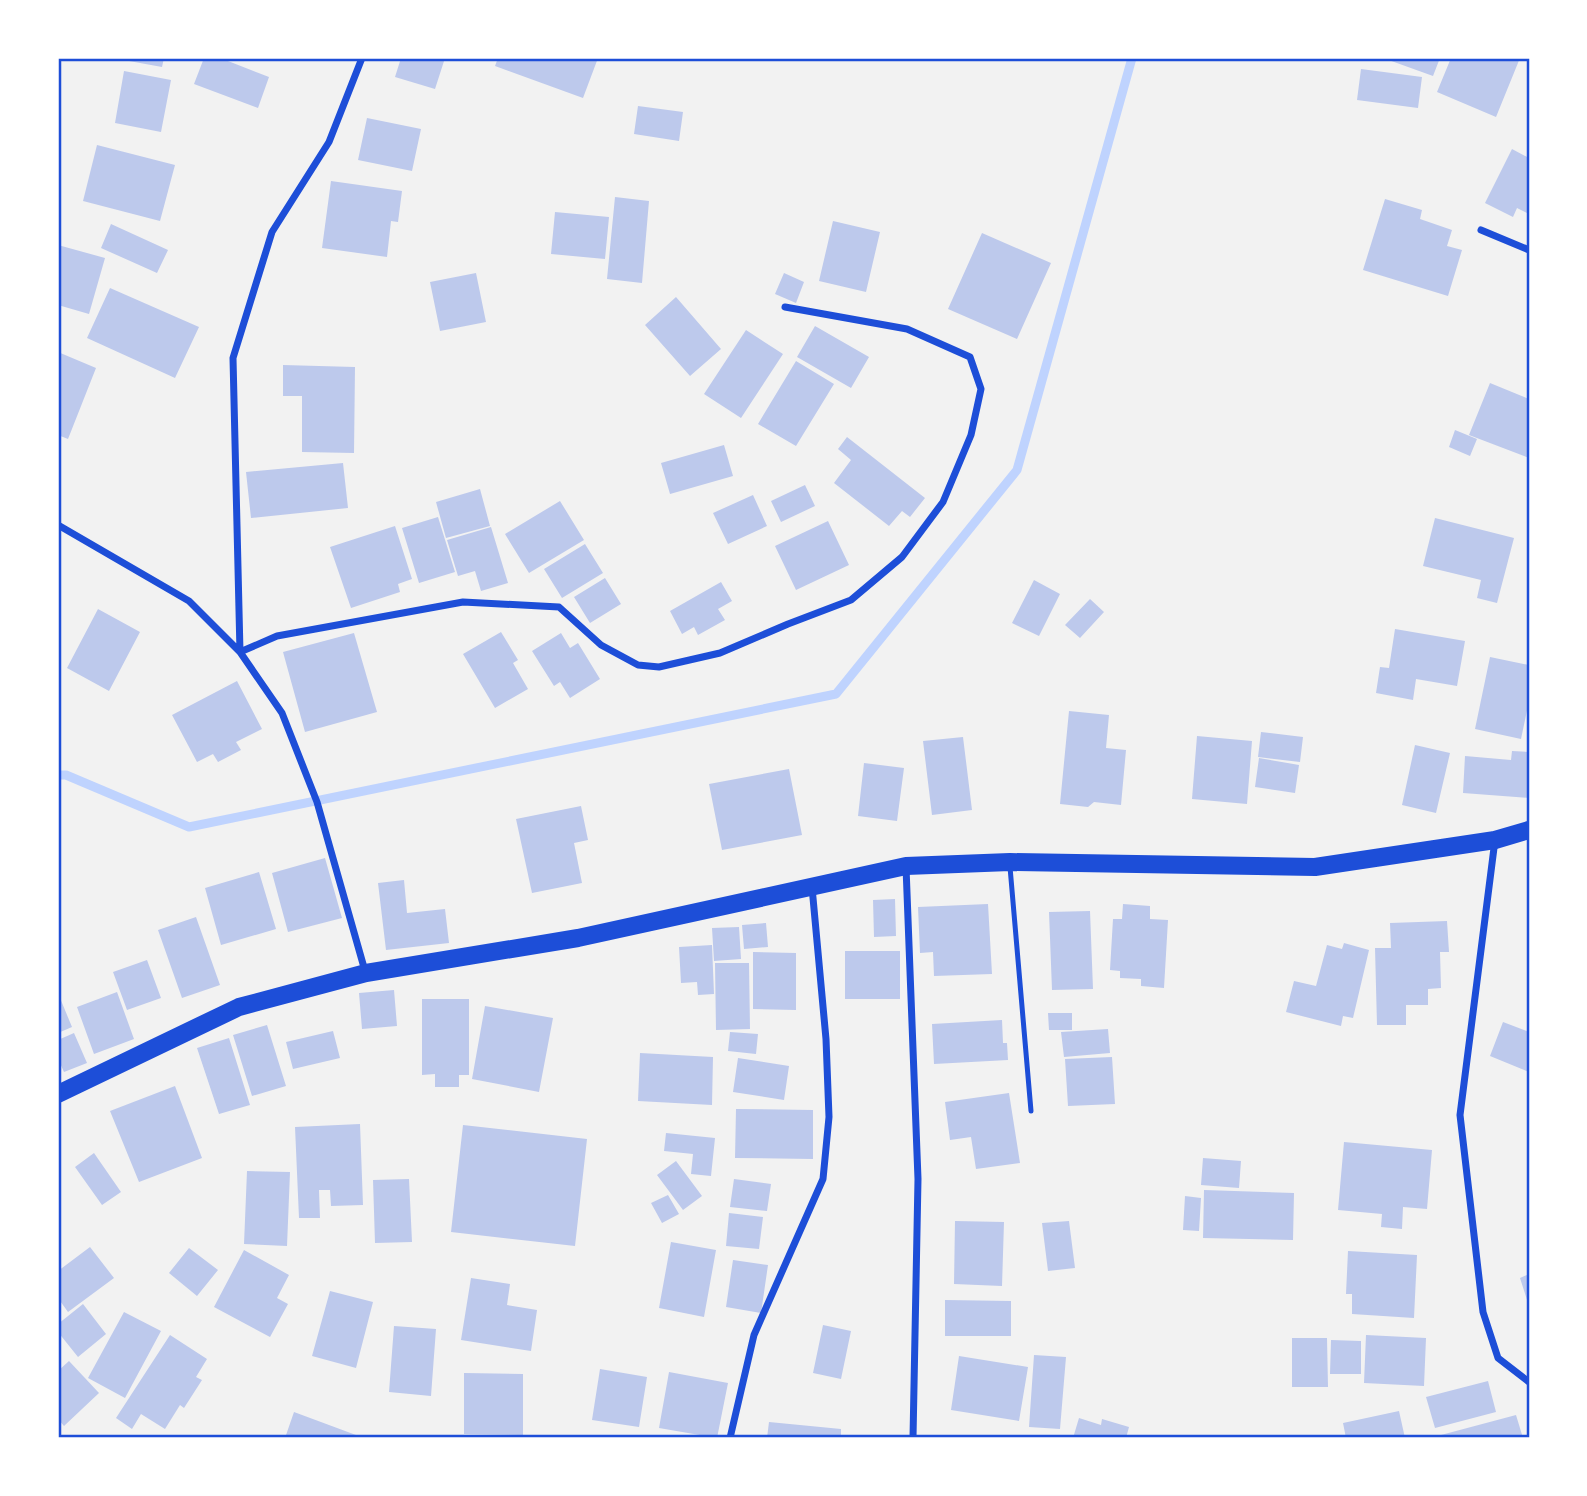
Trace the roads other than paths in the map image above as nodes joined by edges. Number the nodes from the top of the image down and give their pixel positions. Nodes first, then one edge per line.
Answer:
1 (362, 58) edge
2 (1481, 230) dead end
3 (1529, 250) edge
4 (785, 307) dead end
5 (58, 525) edge
6 (240, 653) junction
7 (1529, 830) edge
8 (1495, 840) junction
9 (1010, 862) junction
10 (906, 866) junction
11 (812, 886) junction
12 (366, 973) junction
13 (58, 1094) edge
14 (1031, 1111) dead end
15 (1529, 1382) edge
16 (730, 1438) edge
17 (914, 1438) edge

1 - 6 street
2 - 3 street
4 - 6 street
5 - 6 street
6 - 12 street
7 - 8 main road
8 - 9 main road
8 - 15 street
9 - 10 main road
9 - 14 lane
10 - 11 main road
10 - 17 street
11 - 12 main road
11 - 16 street
12 - 13 main road

